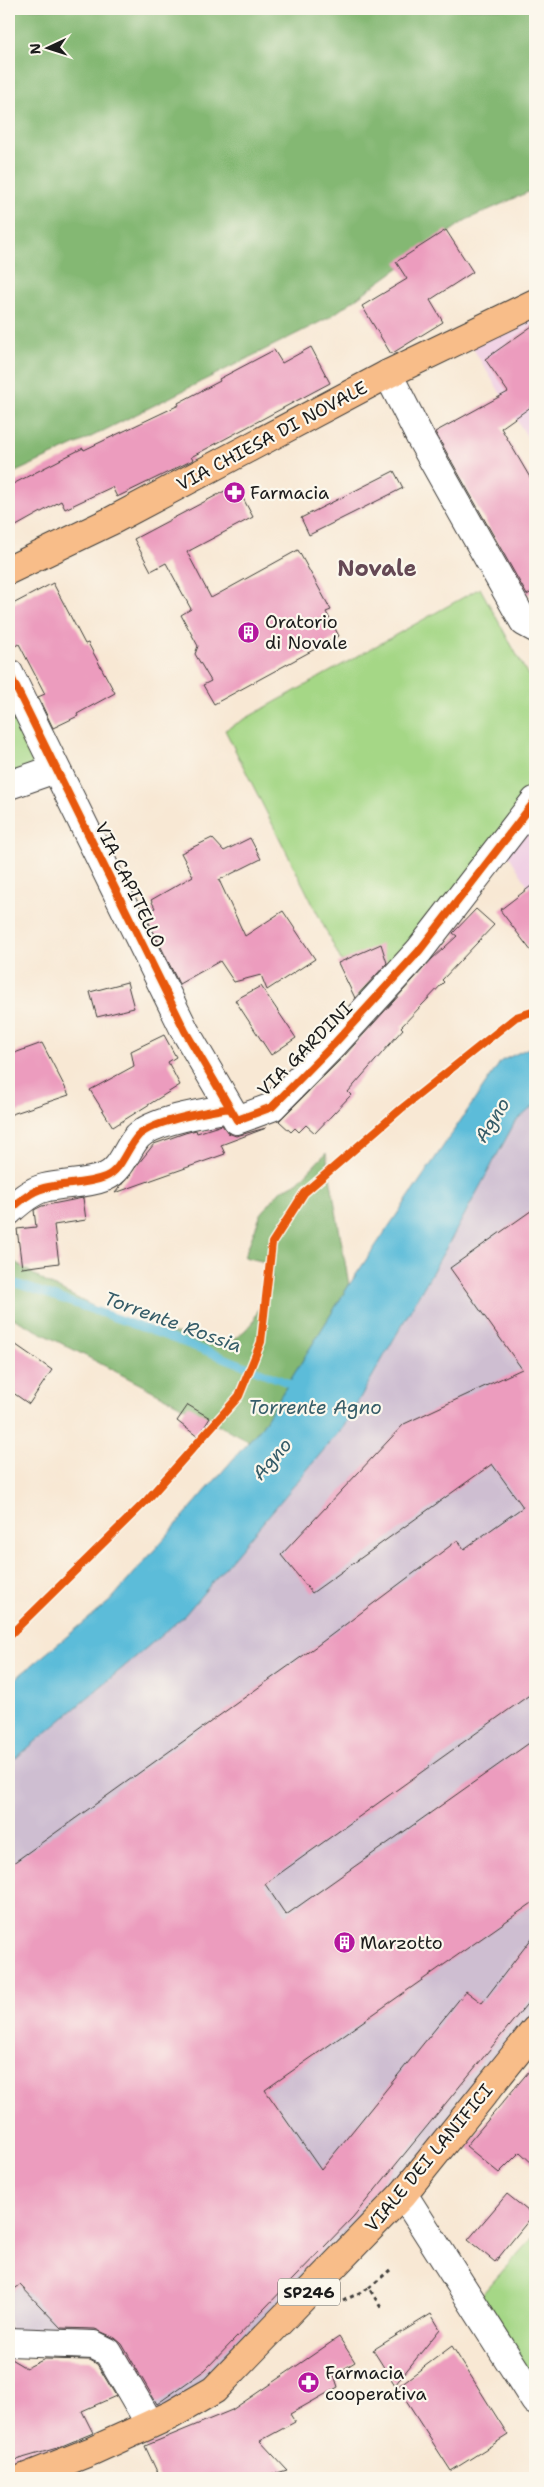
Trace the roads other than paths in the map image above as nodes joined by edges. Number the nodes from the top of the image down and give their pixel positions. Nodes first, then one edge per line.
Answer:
1 (535, 303) edge
2 (388, 374) junction
3 (9, 570) edge
4 (535, 628) edge
5 (10, 679) edge
6 (55, 769) junction
7 (9, 785) edge
8 (535, 801) edge
9 (230, 1108) junction
10 (9, 1210) edge
11 (535, 2030) edge
12 (402, 2194) junction
13 (9, 2342) edge
14 (534, 2395) edge
15 (150, 2424) junction
16 (24, 2478) edge

1 - 2 main road, VIA CHIESA DI NOVALE
2 - 3 main road, VIA CHIESA DI NOVALE
2 - 4 street
5 - 6 street, VIA CAPITELLO
6 - 7 street
6 - 9 street, VIA CAPITELLO
8 - 9 street, VIA GARDINI
9 - 10 street
11 - 12 main road, VIALE DEI LANIFICI / SP246
12 - 14 street
12 - 15 main road, VIALE DEI LANIFICI / SP246
13 - 15 street
15 - 16 main road, VIALE DEI LANIFICI / SP246

